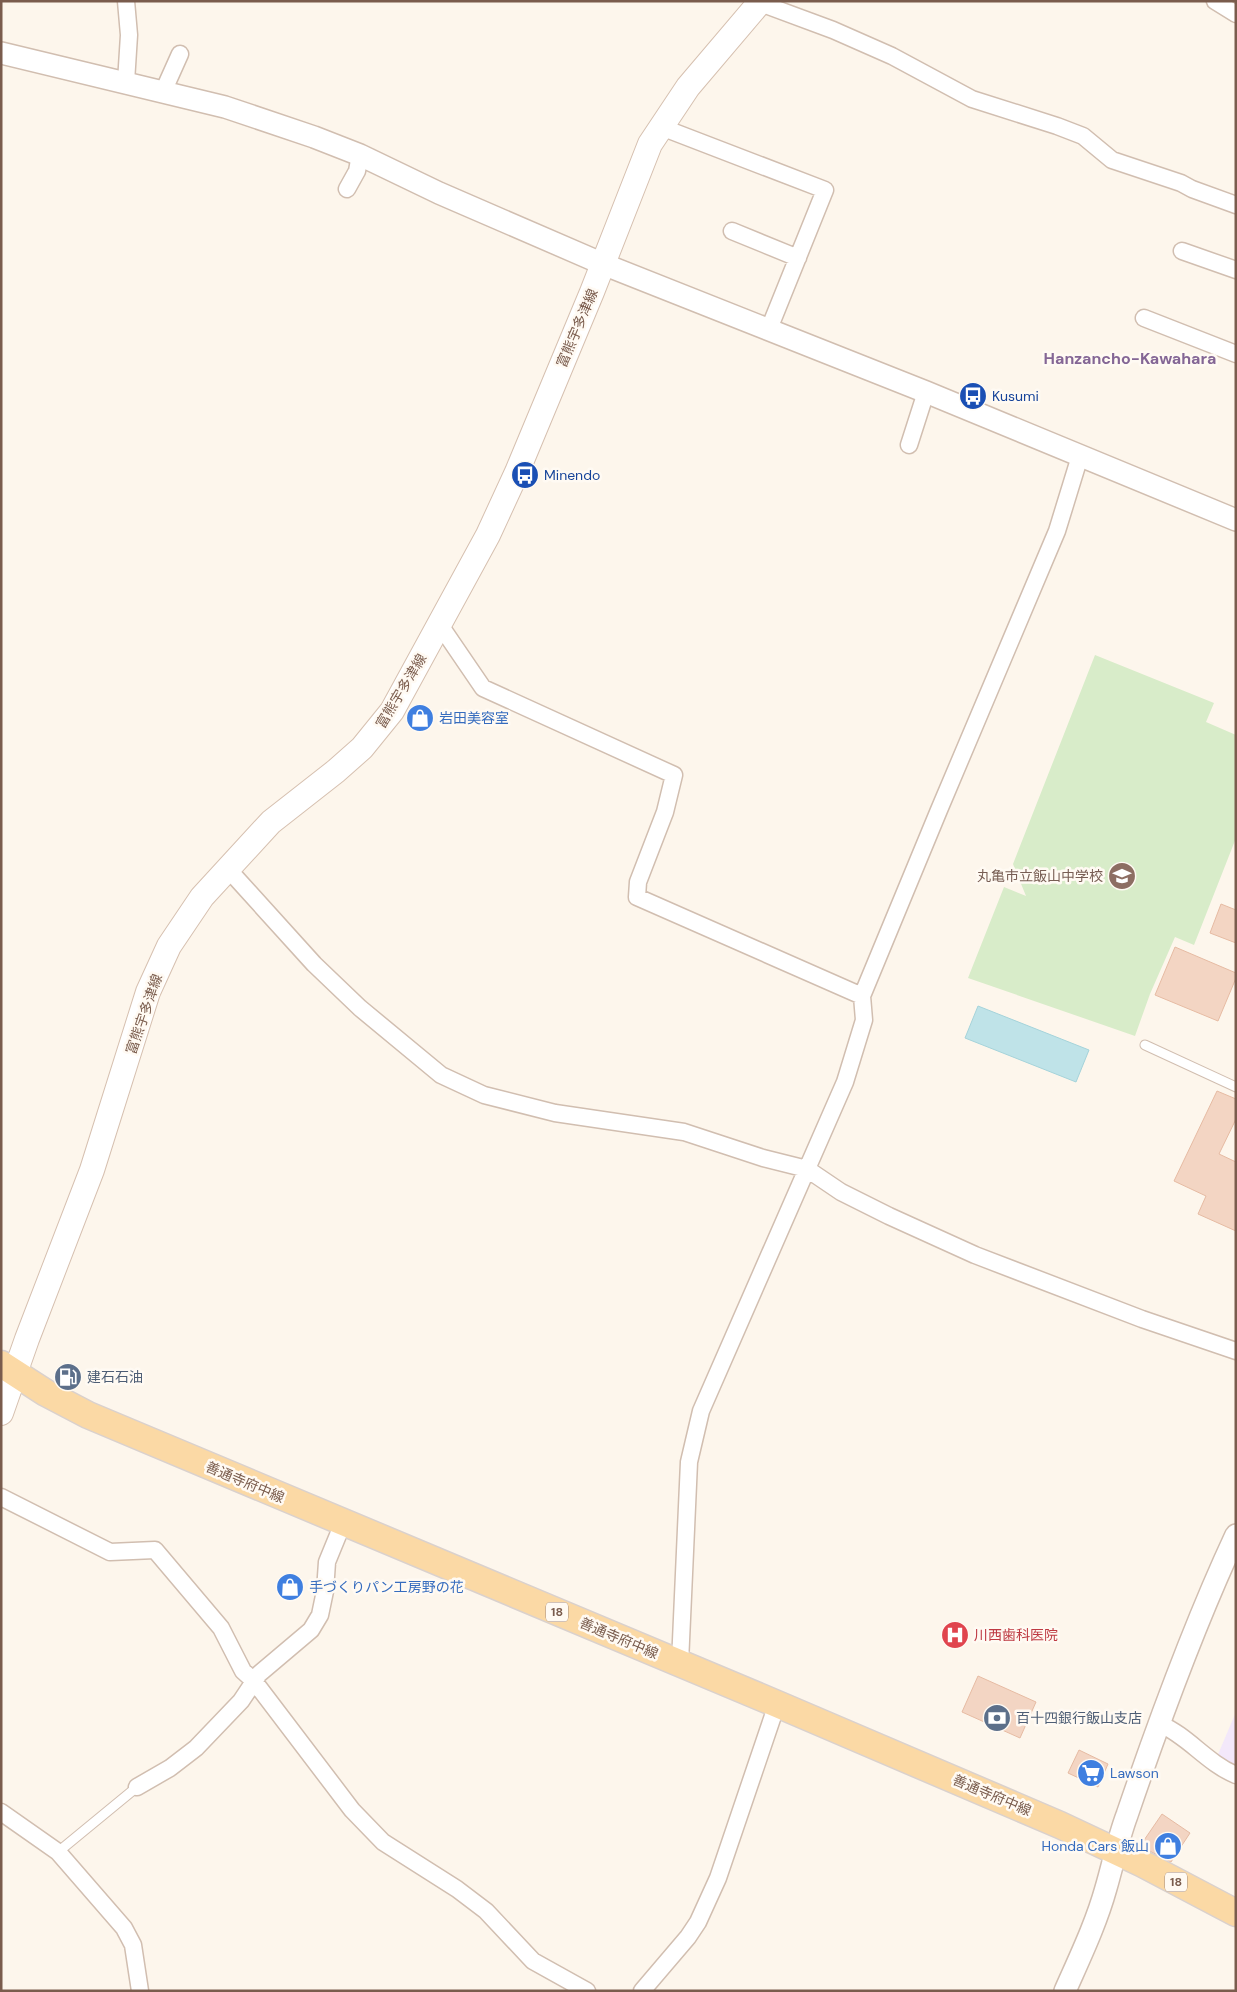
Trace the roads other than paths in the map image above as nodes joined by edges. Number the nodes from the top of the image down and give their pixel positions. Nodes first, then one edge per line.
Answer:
1 (126, 1) edge
2 (1214, 1) edge
3 (760, 2) edge
4 (1236, 14) edge
5 (1, 52) edge
6 (180, 54) dead end
7 (126, 82) junction
8 (163, 92) junction
9 (661, 127) junction
10 (360, 155) junction
11 (346, 189) dead end
12 (1236, 205) edge
13 (732, 230) dead end
14 (1182, 251) dead end
15 (798, 258) junction
16 (603, 264) junction
17 (1236, 270) edge
18 (1144, 318) dead end
19 (769, 329) junction
20 (1236, 354) edge
21 (926, 392) junction
22 (909, 445) dead end
23 (1080, 456) junction
24 (1236, 520) edge
25 (440, 625) junction
26 (228, 869) junction
27 (862, 996) junction
28 (1145, 1045) dead end
29 (1236, 1087) edge
30 (807, 1169) junction
31 (1236, 1351) edge
32 (8, 1369) edge
33 (1, 1413) edge
34 (1, 1497) edge
35 (344, 1523) junction
36 (1236, 1535) edge
37 (680, 1663) junction
38 (254, 1681) junction
39 (777, 1704) junction
40 (1160, 1724) junction
41 (1236, 1775) edge
42 (138, 1787) joint
43 (1, 1812) edge
44 (1116, 1851) junction
45 (58, 1852) junction
46 (1236, 1913) edge
47 (140, 1991) edge
48 (587, 1991) edge
49 (642, 1991) edge
50 (1066, 1991) edge

1 - 7 street
2 - 4 street
3 - 9 main road, 富熊宇多津線
3 - 12 street
5 - 7 street
6 - 8 street
7 - 8 street
8 - 10 street
9 - 15 street
9 - 16 main road, 富熊宇多津線
10 - 11 street
10 - 16 street
13 - 15 street
14 - 17 street
15 - 19 street
16 - 19 street
16 - 25 main road, 富熊宇多津線
18 - 20 street
19 - 21 street
21 - 22 street
21 - 23 street
23 - 24 street
23 - 27 street
25 - 26 main road, 富熊宇多津線
25 - 27 street
26 - 30 street
26 - 32 main road, 富熊宇多津線
27 - 30 street
28 - 29 lane
30 - 31 street
30 - 37 street
32 - 33 main road, 富熊宇多津線
32 - 35 main road, 善通寺府中線 / 18
34 - 38 street
35 - 37 main road, 善通寺府中線 / 18
35 - 38 street
36 - 40 street
37 - 39 main road, 善通寺府中線 / 18
38 - 42 street
38 - 48 street
39 - 44 main road, 善通寺府中線 / 18
39 - 49 street
40 - 41 street
40 - 44 street
42 - 45 lane
43 - 45 street
44 - 46 main road, 善通寺府中線 / 18
44 - 50 street
45 - 47 street

